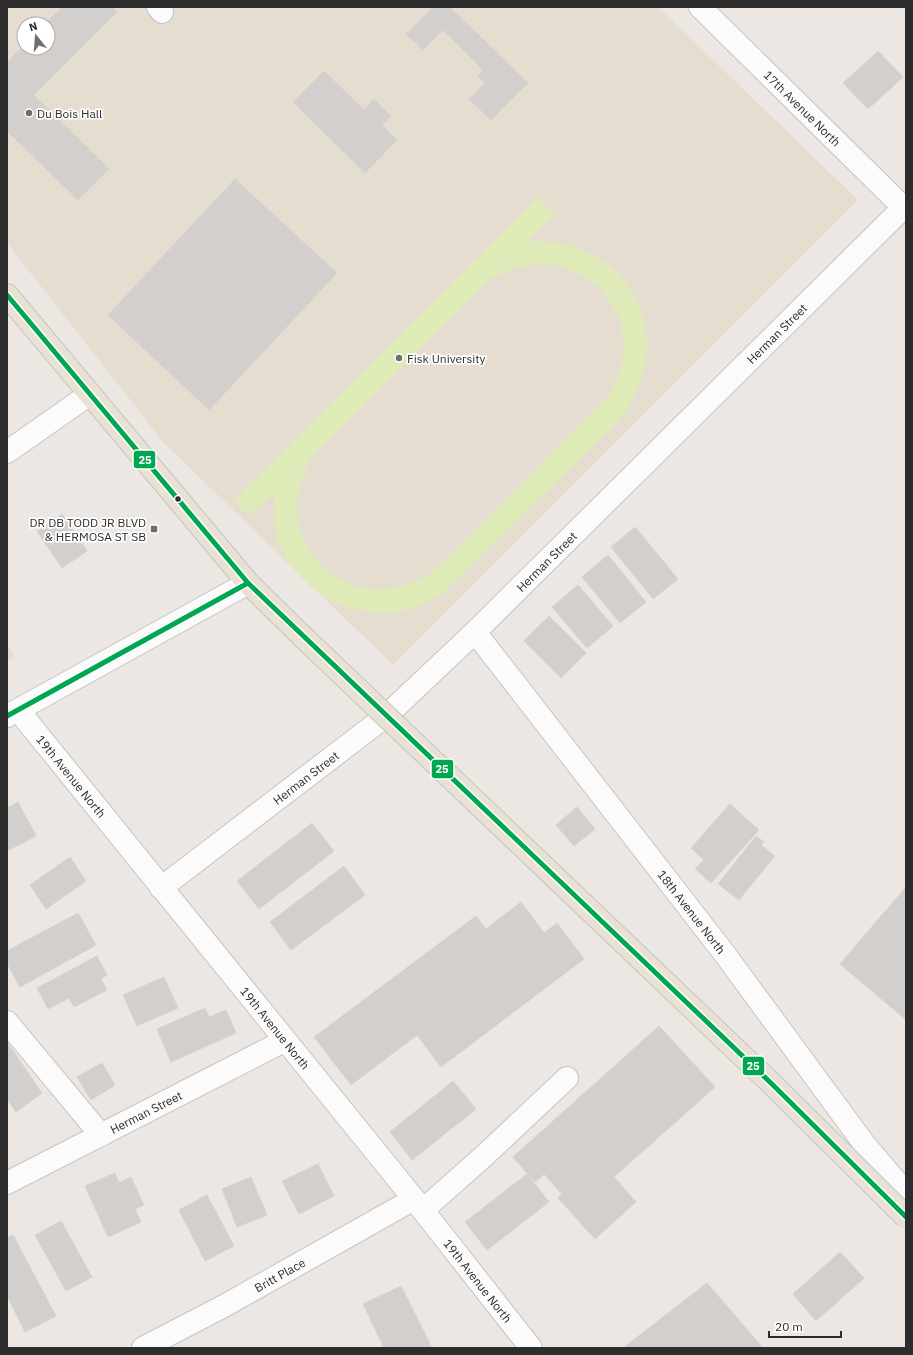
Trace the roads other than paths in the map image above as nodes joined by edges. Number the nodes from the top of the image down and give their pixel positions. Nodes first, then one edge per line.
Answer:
1 (700, 7) edge
2 (905, 207) edge
3 (7, 295) edge
4 (90, 394) junction
5 (7, 452) edge
6 (248, 583) junction
7 (475, 632) junction
8 (12, 713) edge
9 (161, 888) junction
10 (7, 1022) edge
11 (284, 1040) junction
12 (567, 1078) dead end
13 (101, 1135) junction
14 (7, 1183) edge
15 (906, 1193) edge
16 (418, 1205) junction
17 (906, 1217) edge
18 (143, 1348) edge
19 (531, 1348) edge

1 - 2 street, 17th Avenue North
2 - 7 street, Herman Street
3 - 4 main road
4 - 5 street
4 - 6 main road
6 - 8 street
6 - 17 main road, bridge
7 - 9 street, Herman Street
7 - 15 street, 18th Avenue North
8 - 9 street, 19th Avenue North
9 - 11 street, 19th Avenue North
10 - 13 street
11 - 13 street, Herman Street
11 - 16 street, 19th Avenue North
12 - 16 street, Britt Place
13 - 14 street, Herman Street
16 - 18 street, Britt Place
16 - 19 street, 19th Avenue North

